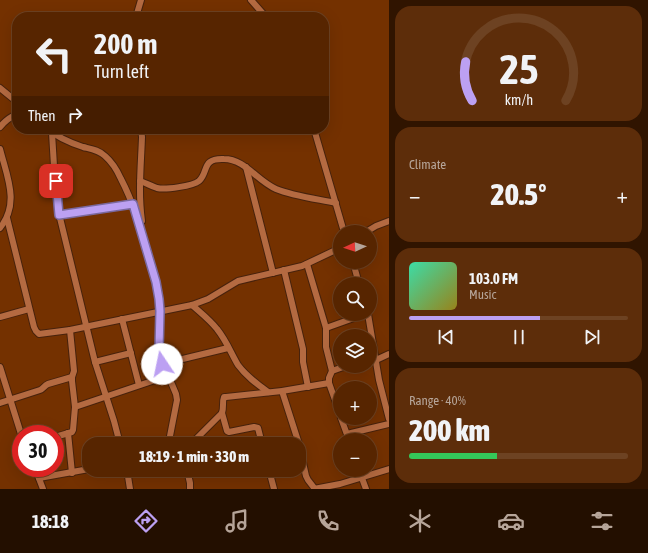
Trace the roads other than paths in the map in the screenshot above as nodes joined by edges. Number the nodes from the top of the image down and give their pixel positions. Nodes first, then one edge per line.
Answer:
1 (141, 0) edge
2 (251, 0) edge
3 (137, 12) edge
4 (262, 12) edge
5 (0, 88) edge
6 (12, 98) edge
7 (12, 117) edge
8 (0, 126) edge
9 (50, 134) edge
10 (54, 134) edge
11 (142, 134) edge
12 (315, 134) edge
13 (0, 149) edge
14 (246, 168) junction
15 (140, 181) junction
16 (336, 203) junction
17 (133, 204) junction
18 (59, 215) junction
19 (7, 218) junction
20 (389, 221) edge
21 (342, 225) edge
22 (377, 226) edge
23 (0, 228) edge
24 (145, 242) junction
25 (333, 251) edge
26 (307, 264) junction
27 (284, 270) junction
28 (273, 273) junction
29 (192, 305) junction
30 (29, 309) junction
31 (160, 311) junction
32 (0, 316) edge
33 (122, 319) junction
34 (346, 321) edge
35 (87, 327) junction
36 (326, 328) junction
37 (70, 330) junction
38 (228, 348) junction
39 (131, 353) junction
40 (389, 354) edge
41 (377, 360) edge
42 (95, 362) junction
43 (162, 364) junction
44 (377, 365) edge
45 (0, 367) edge
46 (332, 371) joint
47 (167, 376) junction
48 (72, 377) junction
49 (329, 383) junction
50 (139, 386) junction
51 (308, 387) junction
52 (282, 391) junction
53 (268, 392) junction
54 (333, 394) edge
55 (106, 397) junction
56 (10, 400) junction
57 (0, 403) edge
58 (75, 407) junction
59 (222, 412) junction
60 (389, 419) edge
61 (389, 424) edge
62 (18, 425) edge
63 (68, 433) junction
64 (361, 433) edge
65 (64, 434) edge
66 (118, 437) edge
67 (170, 437) edge
68 (198, 437) edge
69 (260, 437) edge
70 (297, 437) edge
71 (389, 469) edge
72 (82, 471) edge
73 (72, 473) junction
74 (306, 476) edge
75 (128, 477) edge
76 (189, 477) edge
77 (271, 477) edge
78 (39, 478) joint
79 (362, 478) junction
80 (43, 489) edge
81 (130, 489) edge
82 (190, 489) edge
83 (274, 489) edge
84 (314, 489) edge
85 (366, 489) edge

1 - 3 street
2 - 4 street
5 - 6 street
7 - 8 street
9 - 18 street
10 - 17 street
11 - 15 street
12 - 16 street
13 - 19 street
14 - 15 street
14 - 16 street
14 - 28 street
15 - 24 street
16 - 21 street
17 - 18 street
17 - 24 street
18 - 35 street
19 - 23 street
19 - 30 street
20 - 22 street
24 - 31 street
25 - 26 street
26 - 27 street
26 - 36 street
27 - 28 street
27 - 51 street
28 - 29 street
29 - 31 street
29 - 38 street
30 - 32 street
30 - 37 street
31 - 33 street
31 - 43 street
33 - 35 street
33 - 39 street
34 - 36 street
35 - 37 street
35 - 42 street
36 - 46 street
37 - 48 street
38 - 43 street
38 - 53 street
39 - 42 street
39 - 50 street
40 - 41 street
42 - 55 street
43 - 47 street
44 - 60 street
45 - 56 street
46 - 49 street
47 - 50 street
47 - 67 street
48 - 56 street
48 - 58 street
49 - 51 street
49 - 54 street
50 - 55 street
51 - 52 street
52 - 53 street
52 - 70 street
53 - 59 street
55 - 58 street
55 - 66 street
56 - 57 street
56 - 62 street
58 - 63 street
59 - 68 street
59 - 69 street
61 - 64 street
63 - 65 street
63 - 73 street
71 - 79 street
72 - 73 street
73 - 78 street
74 - 84 street
75 - 81 street
76 - 82 street
77 - 83 street
78 - 80 street
79 - 84 street
79 - 85 street

